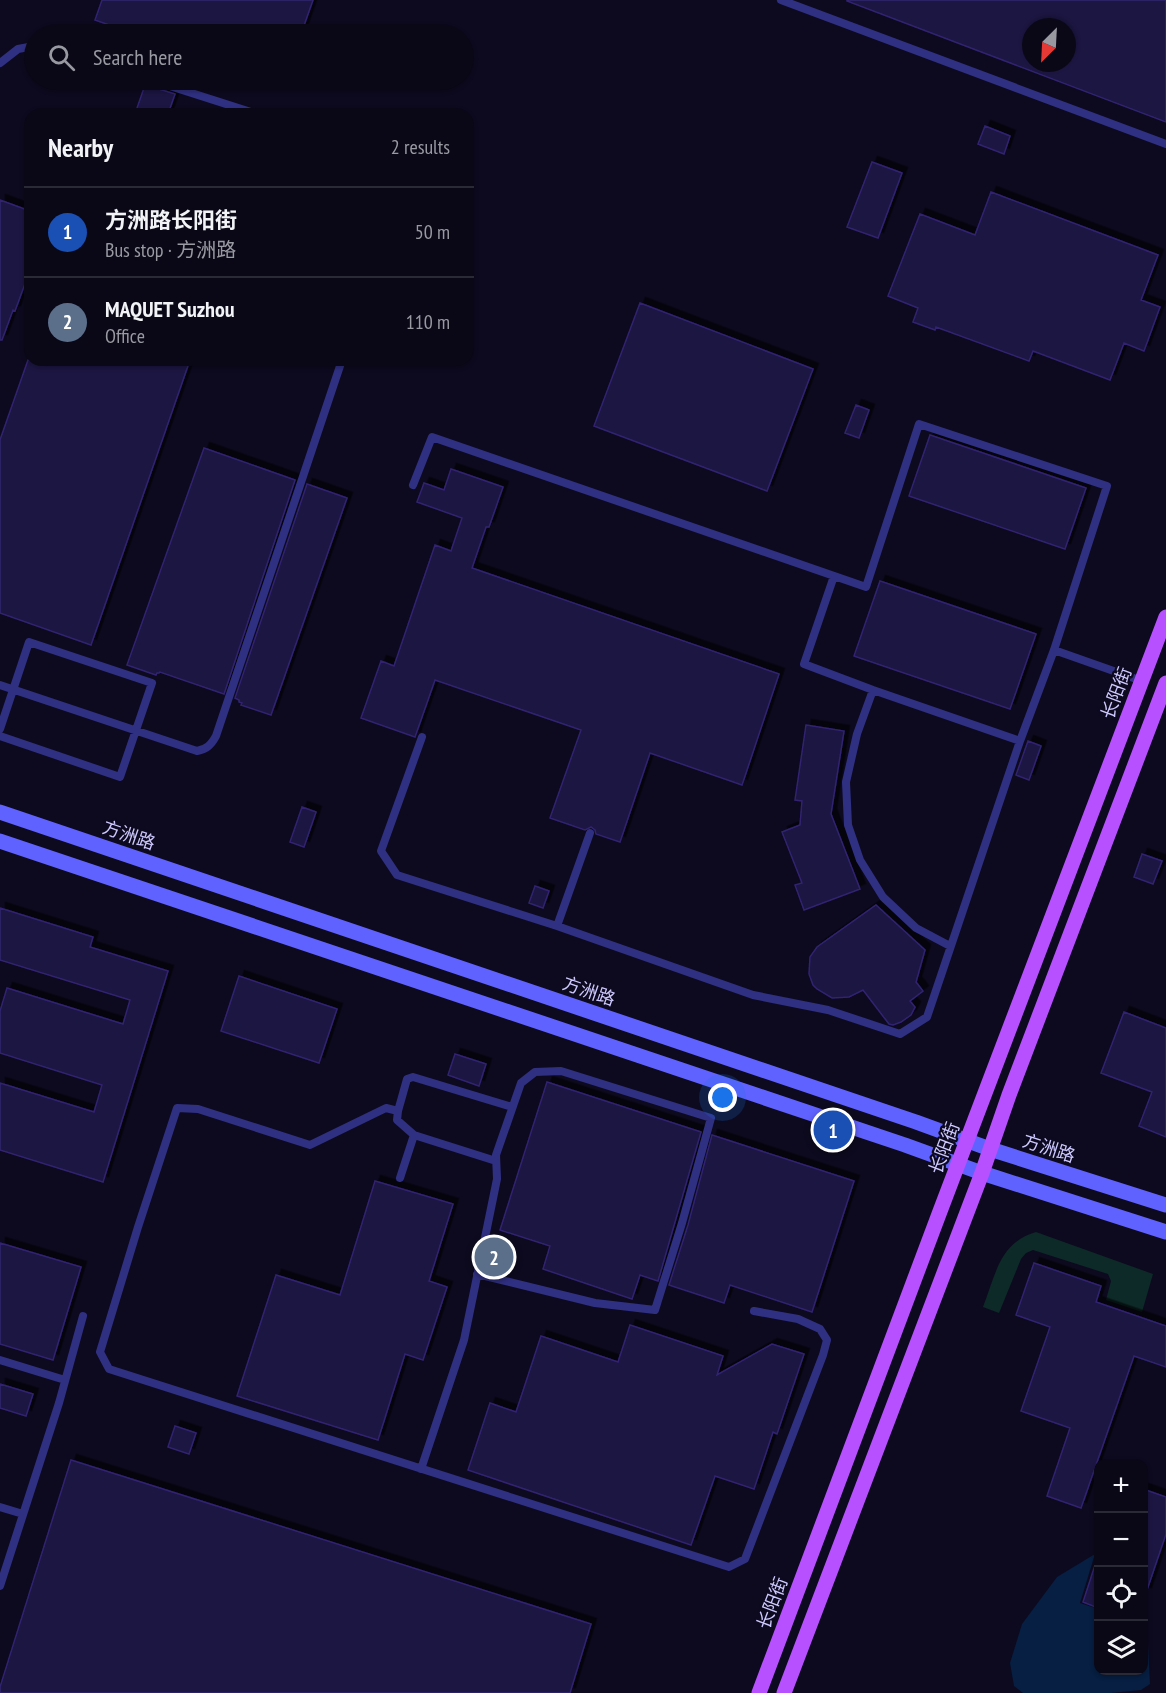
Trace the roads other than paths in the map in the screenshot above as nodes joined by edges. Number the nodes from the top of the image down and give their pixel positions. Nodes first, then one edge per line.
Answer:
1 (781, 0) edge
2 (24, 48) edge
3 (0, 63) edge
4 (182, 90) edge
5 (238, 108) edge
6 (1166, 144) edge
7 (340, 366) edge
8 (413, 484) dead end
9 (834, 576) junction
10 (1166, 617) edge
11 (1054, 650) junction
12 (1142, 681) junction
13 (1166, 683) edge
14 (0, 685) edge
15 (13, 689) junction
16 (873, 690) junction
17 (0, 729) edge
18 (136, 731) junction
19 (0, 736) edge
20 (422, 737) dead end
21 (1020, 741) junction
22 (0, 812) edge
23 (590, 833) dead end
24 (0, 841) edge
25 (558, 926) junction
26 (950, 946) junction
27 (512, 1107) junction
28 (398, 1111) junction
29 (414, 1135) junction
30 (967, 1141) junction
31 (990, 1149) junction
32 (496, 1161) junction
33 (958, 1164) junction
34 (982, 1173) junction
35 (400, 1178) dead end
36 (1166, 1205) edge
37 (1166, 1232) edge
38 (477, 1274) junction
39 (754, 1311) dead end
40 (83, 1316) dead end
41 (0, 1360) edge
42 (65, 1380) junction
43 (421, 1469) junction
44 (0, 1507) edge
45 (23, 1514) junction
46 (0, 1586) edge
47 (759, 1693) edge
48 (784, 1693) edge

1 - 6 lane
2 - 3 lane
4 - 5 lane
7 - 18 lane
8 - 9 lane
9 - 11 lane
9 - 16 lane
10 - 12 main road, 长阳街
11 - 12 lane
11 - 21 lane
12 - 30 main road, 长阳街
13 - 31 main road
14 - 15 lane
15 - 17 lane
15 - 18 lane
15 - 18 lane
16 - 21 lane
16 - 26 lane
18 - 19 lane
20 - 25 lane
21 - 26 lane
22 - 30 main road, 方洲路
23 - 25 lane
24 - 33 main road
25 - 26 lane
27 - 28 lane
27 - 32 lane
27 - 38 lane
28 - 29 lane
28 - 43 lane
29 - 32 lane
29 - 35 lane
30 - 31 main road, 方洲路
30 - 33 main road, 长阳街
31 - 34 main road
31 - 36 main road, 方洲路
32 - 38 lane
33 - 34 main road
33 - 47 main road, 长阳街
34 - 37 main road
34 - 48 main road
38 - 43 lane
39 - 43 lane
40 - 42 lane
41 - 42 lane
42 - 45 lane
44 - 45 lane
45 - 46 lane

